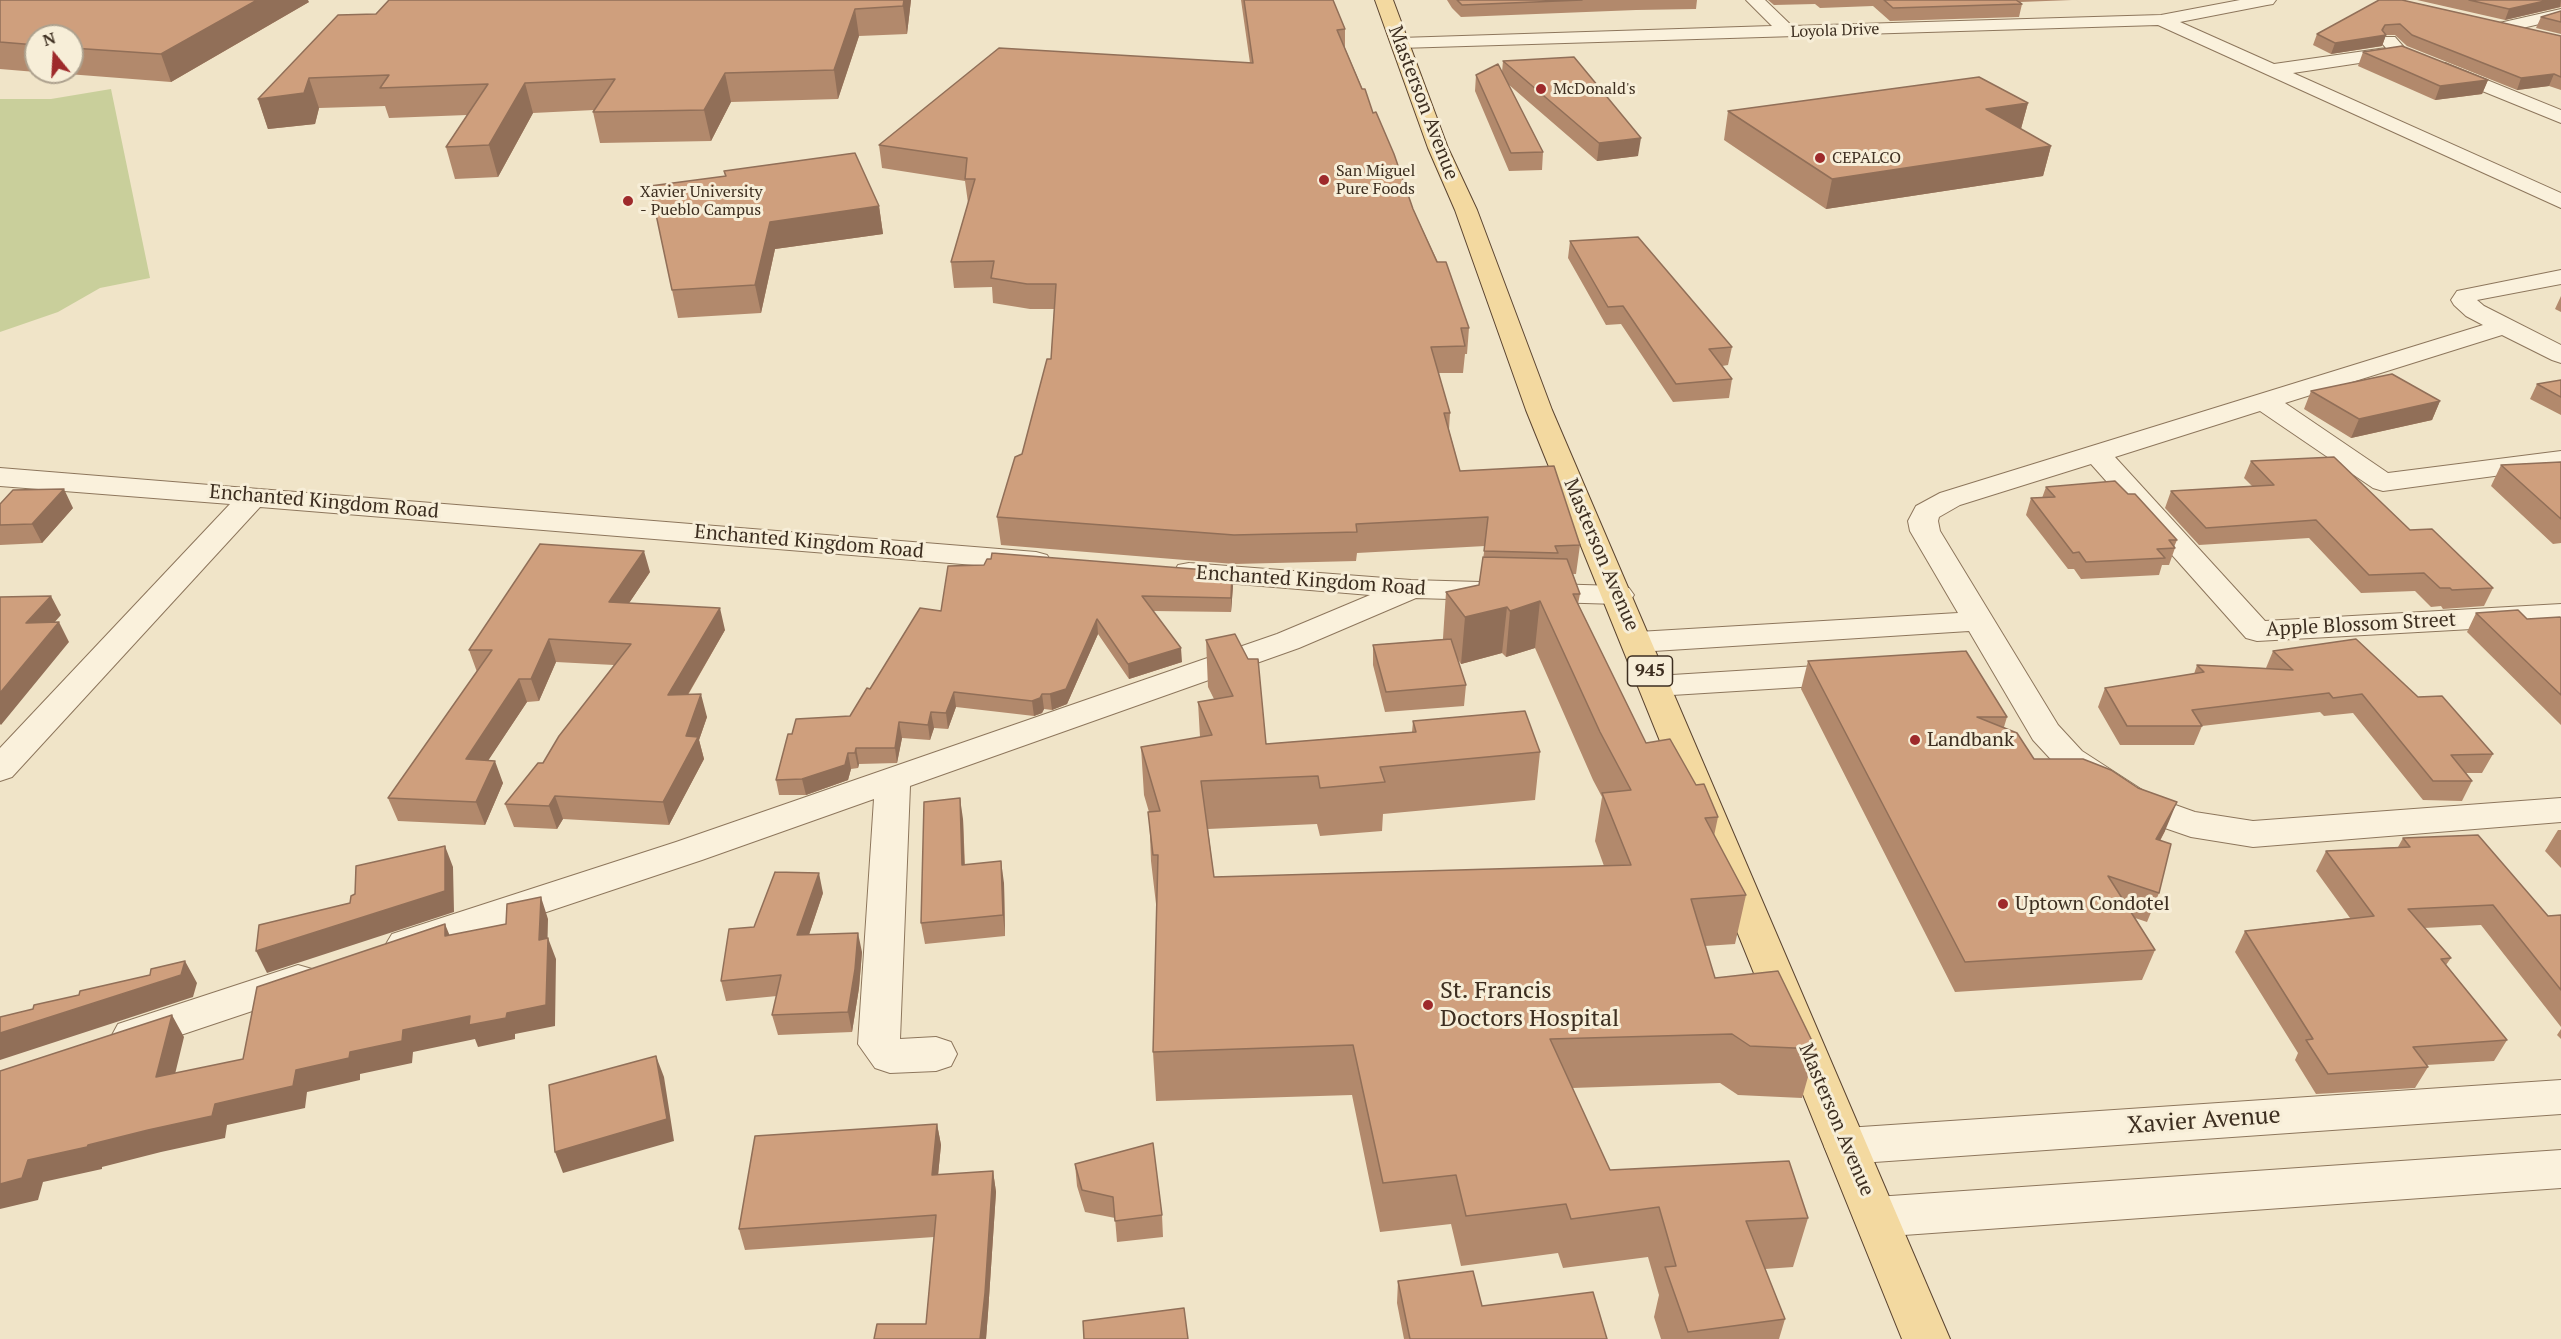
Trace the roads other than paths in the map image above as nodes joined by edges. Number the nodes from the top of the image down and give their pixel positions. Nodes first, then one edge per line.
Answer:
1 (1383, 0) edge
2 (1755, 0) edge
3 (2267, 0) edge
4 (2561, 14) edge
5 (2161, 20) junction
6 (1789, 33) junction
7 (2541, 37) edge
8 (1400, 43) junction
9 (2272, 70) junction
10 (2449, 71) junction
11 (2550, 93) dead end
12 (2561, 117) edge
13 (2561, 201) edge
14 (2561, 277) edge
15 (2504, 326) junction
16 (2561, 355) edge
17 (2264, 400) junction
18 (2096, 453) junction
19 (2561, 459) edge
20 (0, 477) edge
21 (254, 496) junction
22 (1067, 563) edge
23 (1161, 570) edge
24 (1411, 589) junction
25 (1618, 595) junction
26 (2561, 614) edge
27 (1979, 621) junction
28 (1638, 642) junction
29 (2005, 664) junction
30 (1972, 667) edge
31 (1882, 672) edge
32 (1656, 686) junction
33 (3, 762) edge
34 (893, 778) junction
35 (2561, 810) edge
36 (374, 955) edge
37 (330, 970) edge
38 (99, 1046) edge
39 (936, 1054) dead end
40 (2561, 1097) edge
41 (1846, 1146) junction
42 (2561, 1169) edge
43 (1876, 1217) junction
44 (1926, 1339) edge

1 - 8 main road, Masterson Avenue / 945
2 - 6 street
3 - 5 street, Loyola Drive
4 - 7 street
5 - 6 street, Loyola Drive
5 - 9 street
6 - 8 street, Loyola Drive
8 - 25 main road, Masterson Avenue / 945
9 - 10 street
9 - 13 street
10 - 11 street
10 - 12 street
14 - 15 street
15 - 16 street
15 - 17 street
17 - 18 street
17 - 19 street
18 - 26 street, Apple Blossom Street
18 - 27 street
20 - 21 street, Enchanted Kingdom Road
21 - 22 street, Enchanted Kingdom Road
21 - 33 street
23 - 24 street, Enchanted Kingdom Road
24 - 25 street, Enchanted Kingdom Road
24 - 34 street
25 - 28 main road, Masterson Avenue / 945
27 - 28 street
27 - 29 street
28 - 32 main road, Masterson Avenue / 945
29 - 30 street
29 - 35 street
31 - 32 street
32 - 41 main road, Masterson Avenue / 945
34 - 36 street
34 - 39 street
37 - 38 street
40 - 41 street, Xavier Avenue
41 - 43 main road, Masterson Avenue / 945
42 - 43 street
43 - 44 main road, Masterson Avenue / 945

